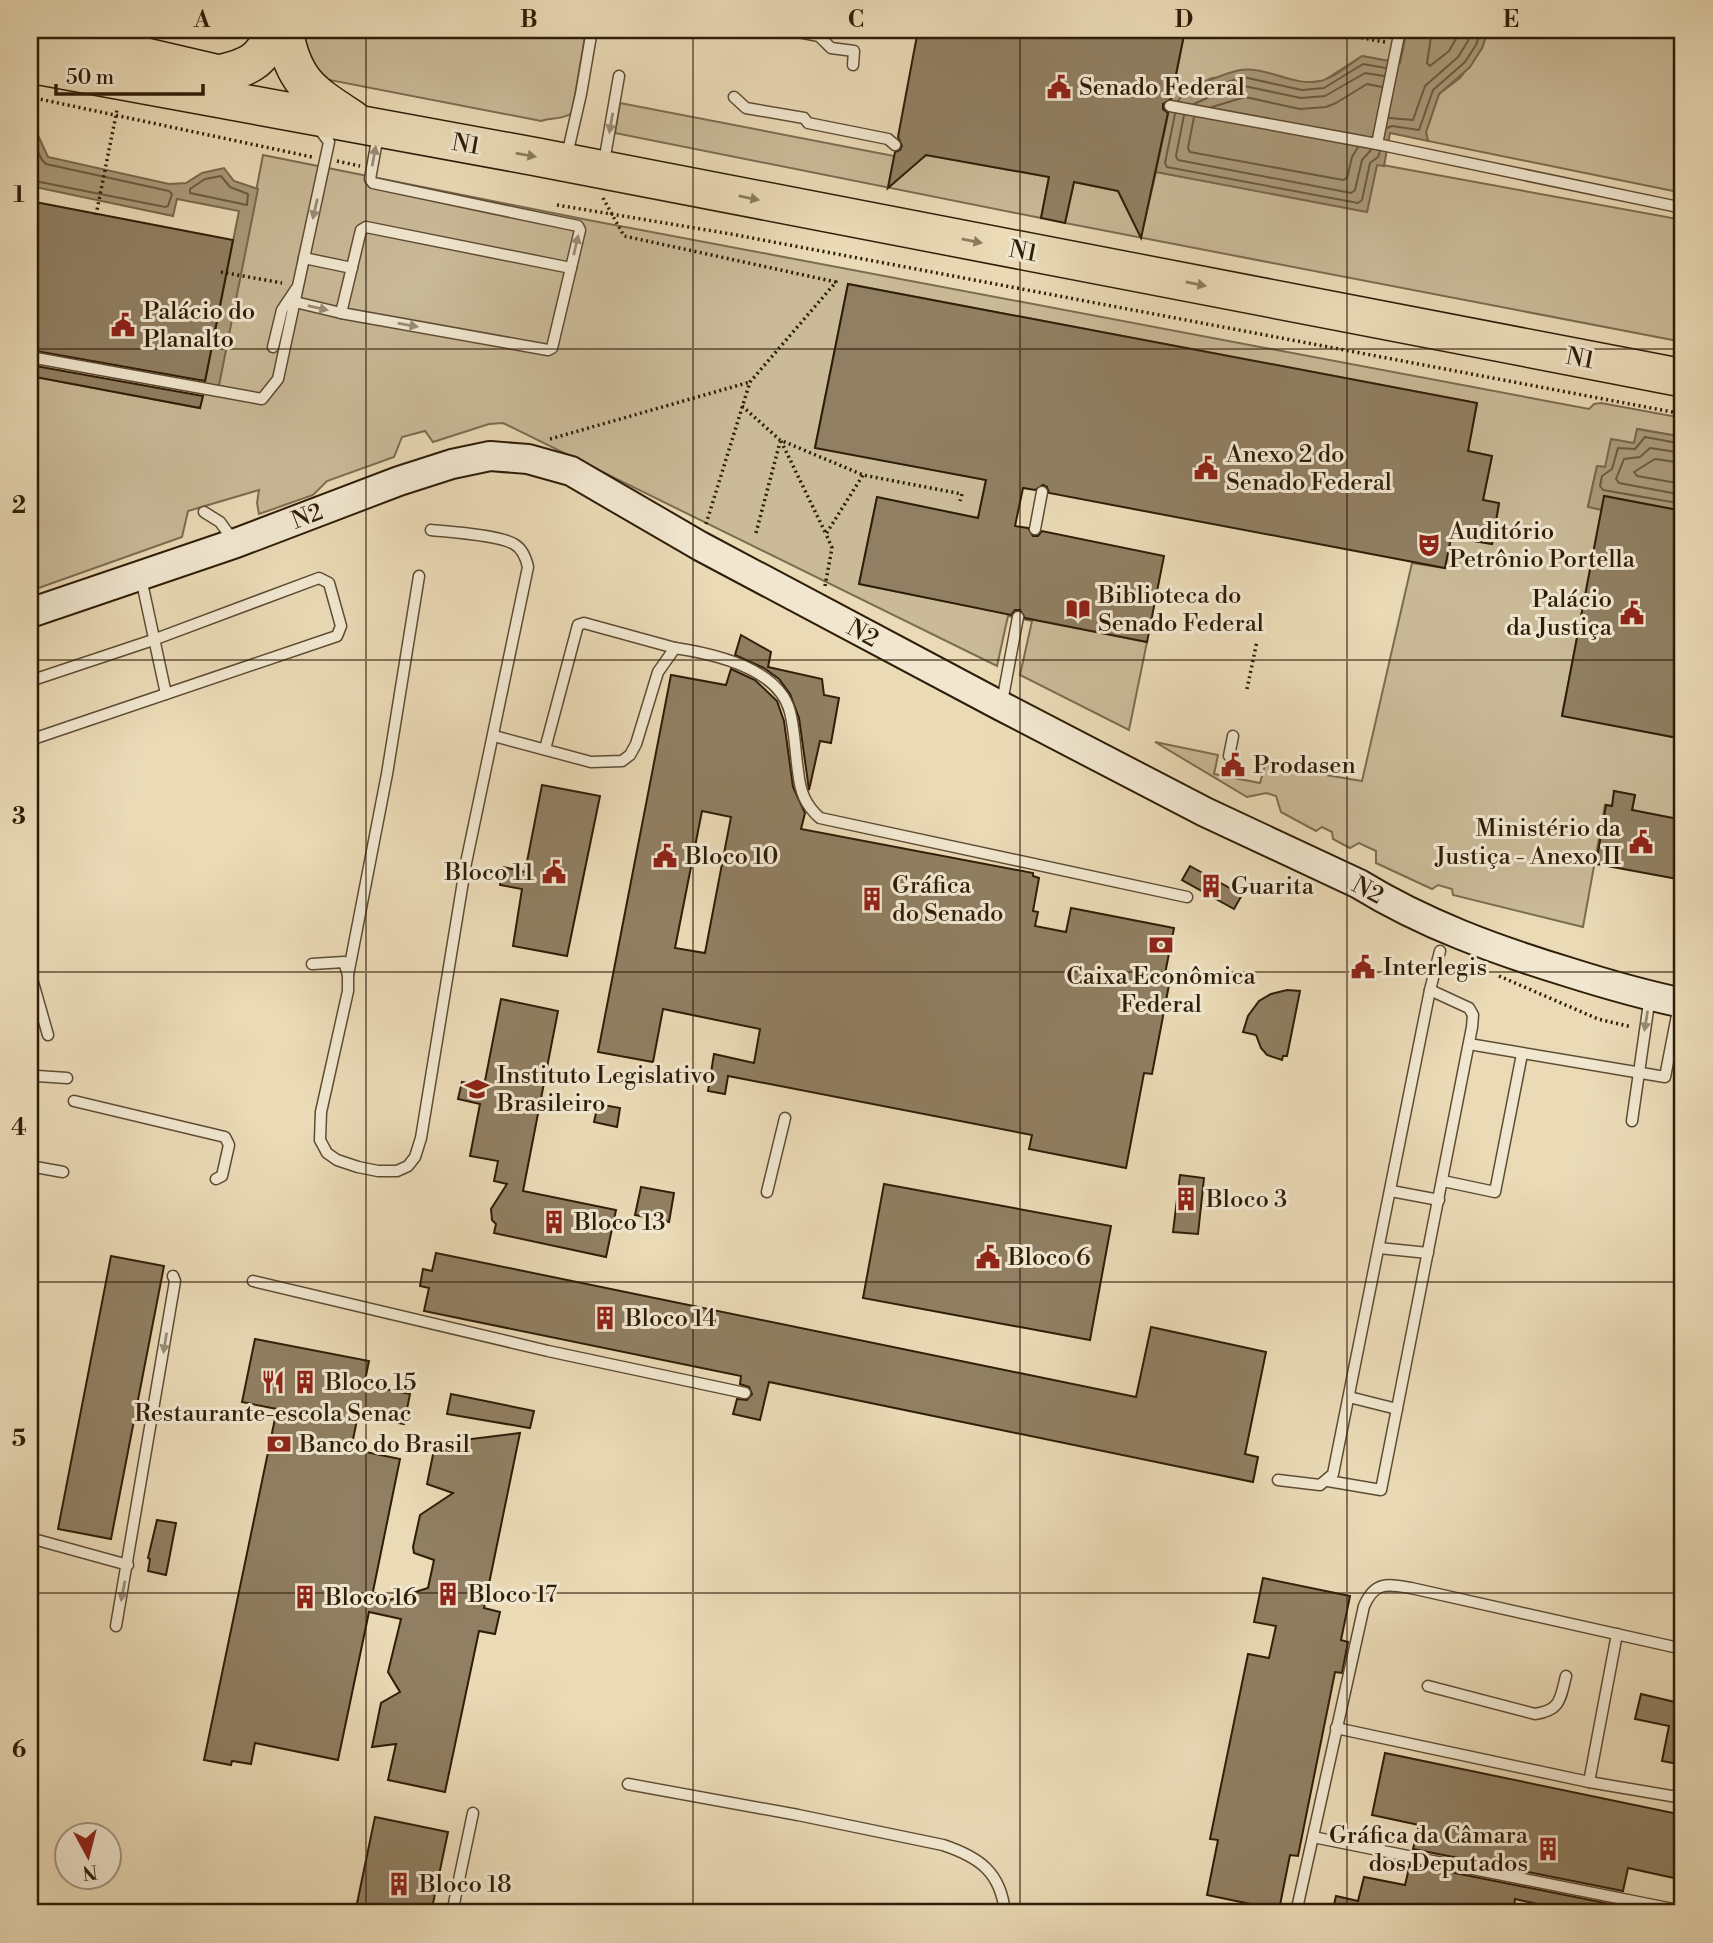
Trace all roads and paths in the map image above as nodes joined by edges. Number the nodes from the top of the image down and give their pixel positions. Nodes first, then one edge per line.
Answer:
1 (30, 30) edge
2 (592, 30) edge
3 (788, 30) edge
4 (1318, 30) edge
5 (1400, 30) edge
6 (1397, 44) junction
7 (284, 47) edge
8 (30, 64) edge
9 (853, 65) dead end
10 (619, 76) dead end
11 (30, 97) edge
12 (734, 97) dead end
13 (1170, 106) dead end
14 (117, 110) dead end
15 (302, 110) junction
16 (370, 127) junction
17 (1377, 144) junction
18 (895, 145) dead end
19 (325, 159) junction
20 (585, 166) junction
21 (372, 168) junction
22 (546, 202) dead end
23 (1683, 208) edge
24 (96, 215) dead end
25 (612, 216) junction
26 (304, 258) junction
27 (352, 268) junction
28 (571, 268) junction
29 (221, 272) dead end
30 (298, 285) junction
31 (295, 302) junction
32 (341, 313) junction
33 (273, 347) dead end
34 (30, 357) edge
35 (1683, 378) edge
36 (750, 382) junction
37 (742, 406) junction
38 (1683, 414) edge
39 (780, 440) junction
40 (542, 442) dead end
41 (863, 475) junction
42 (1042, 492) dead end
43 (960, 501) dead end
44 (204, 512) dead end
45 (1035, 529) dead end
46 (431, 530) dead end
47 (756, 533) dead end
48 (826, 534) junction
49 (236, 543) junction
50 (699, 546) junction
51 (141, 576) junction
52 (419, 576) dead end
53 (821, 609) junction
54 (30, 613) edge
55 (1018, 617) dead end
56 (153, 640) junction
57 (1257, 641) dead end
58 (675, 648) junction
59 (30, 681) edge
60 (1247, 689) dead end
61 (166, 694) junction
62 (1001, 706) junction
63 (494, 736) junction
64 (1233, 736) dead end
65 (30, 740) edge
66 (545, 749) junction
67 (1229, 757) dead end
68 (1187, 897) dead end
69 (1440, 951) dead end
70 (312, 964) dead end
71 (30, 972) edge
72 (348, 975) junction
73 (1495, 975) dead end
74 (1430, 990) junction
75 (1650, 996) junction
76 (1682, 1002) edge
77 (1645, 1030) junction
78 (48, 1035) dead end
79 (1468, 1044) junction
80 (1522, 1054) junction
81 (1637, 1072) junction
82 (37, 1076) dead end
83 (67, 1079) dead end
84 (74, 1101) dead end
85 (785, 1118) dead end
86 (1632, 1121) dead end
87 (30, 1166) edge
88 (63, 1172) dead end
89 (216, 1179) dead end
90 (1443, 1181) junction
91 (1391, 1191) junction
92 (768, 1192) dead end
93 (1439, 1200) junction
94 (1379, 1248) junction
95 (1428, 1253) junction
96 (173, 1276) dead end
97 (253, 1281) dead end
98 (745, 1393) dead end
99 (1349, 1397) junction
100 (1397, 1409) junction
101 (1278, 1480) dead end
102 (1328, 1481) junction
103 (30, 1538) edge
104 (128, 1565) junction
105 (116, 1626) dead end
106 (1617, 1634) junction
107 (1683, 1649) edge
108 (1566, 1676) dead end
109 (1428, 1686) dead end
110 (1336, 1728) junction
111 (1589, 1782) junction
112 (628, 1784) dead end
113 (1683, 1798) edge
114 (473, 1813) dead end
115 (1313, 1837) junction
116 (1683, 1911) edge
117 (452, 1913) edge
118 (1005, 1913) edge
119 (1296, 1913) edge

1 - 7 highway
2 - 20 lane
3 - 9 lane
4 - 6 path
5 - 6 lane
6 - 17 lane
7 - 16 highway
8 - 15 highway, N1
10 -> 20 lane
11 - 19 path
12 - 18 lane
13 - 17 lane
14 - 24 path, bridge
15 - 16 highway, N1
15 - 19 lane
16 -> 20 highway, N1
21 -> 16 lane
17 - 23 lane
19 - 21 path
19 -> 26 lane
20 - 25 path
20 -> 35 highway, N1
28 -> 21 lane
22 - 25 path
25 - 36 path
25 - 38 path
26 - 27 lane
26 - 30 lane
27 - 28 lane
27 - 32 lane
32 -> 28 lane
29 - 30 path
30 - 31 lane
30 - 33 lane
31 -> 32 lane
31 - 34 lane
36 - 37 path
36 - 40 path
37 - 39 path
37 - 50 path
39 - 41 path
39 - 47 path
39 - 48 path
41 - 43 path
41 - 48 path
42 - 45 lane
44 - 49 lane
46 - 63 lane
48 - 53 path
49 - 50 main road, N2
49 - 51 main road, N2
50 - 53 main road, N2
51 - 54 main road, N2
51 - 56 lane
52 - 72 lane
53 - 62 main road, N2
55 - 62 lane
56 - 59 lane
56 - 61 lane
56 - 61 lane
57 - 60 path, bridge
58 - 66 lane
58 - 66 lane
58 - 68 lane
61 - 65 lane
62 - 75 main road, N2
63 - 66 lane
63 - 72 lane
64 - 67 lane
69 - 74 lane
70 - 72 lane
71 - 78 lane
73 - 77 path
74 - 79 lane
74 - 91 lane
75 - 76 main road, N2
75 -> 77 lane
76 - 81 lane
77 - 81 lane
79 - 80 lane
79 - 90 lane
80 - 81 lane
80 - 90 lane
81 - 86 lane
82 - 83 lane
84 - 89 lane
85 - 92 lane
87 - 88 lane
90 - 93 lane
91 - 93 lane
91 - 94 lane
93 - 95 lane
94 - 95 lane
94 - 99 lane
95 - 100 lane
96 -> 104 lane
97 - 98 lane
99 - 100 lane
99 - 102 lane
100 - 102 lane
101 - 102 lane
103 - 104 lane
104 -> 105 lane
106 - 107 lane
106 - 110 lane
106 - 111 lane
108 - 109 lane
110 - 111 lane
110 - 115 lane
111 - 113 lane
112 - 118 lane
114 - 117 lane
115 - 116 lane
115 - 119 lane

